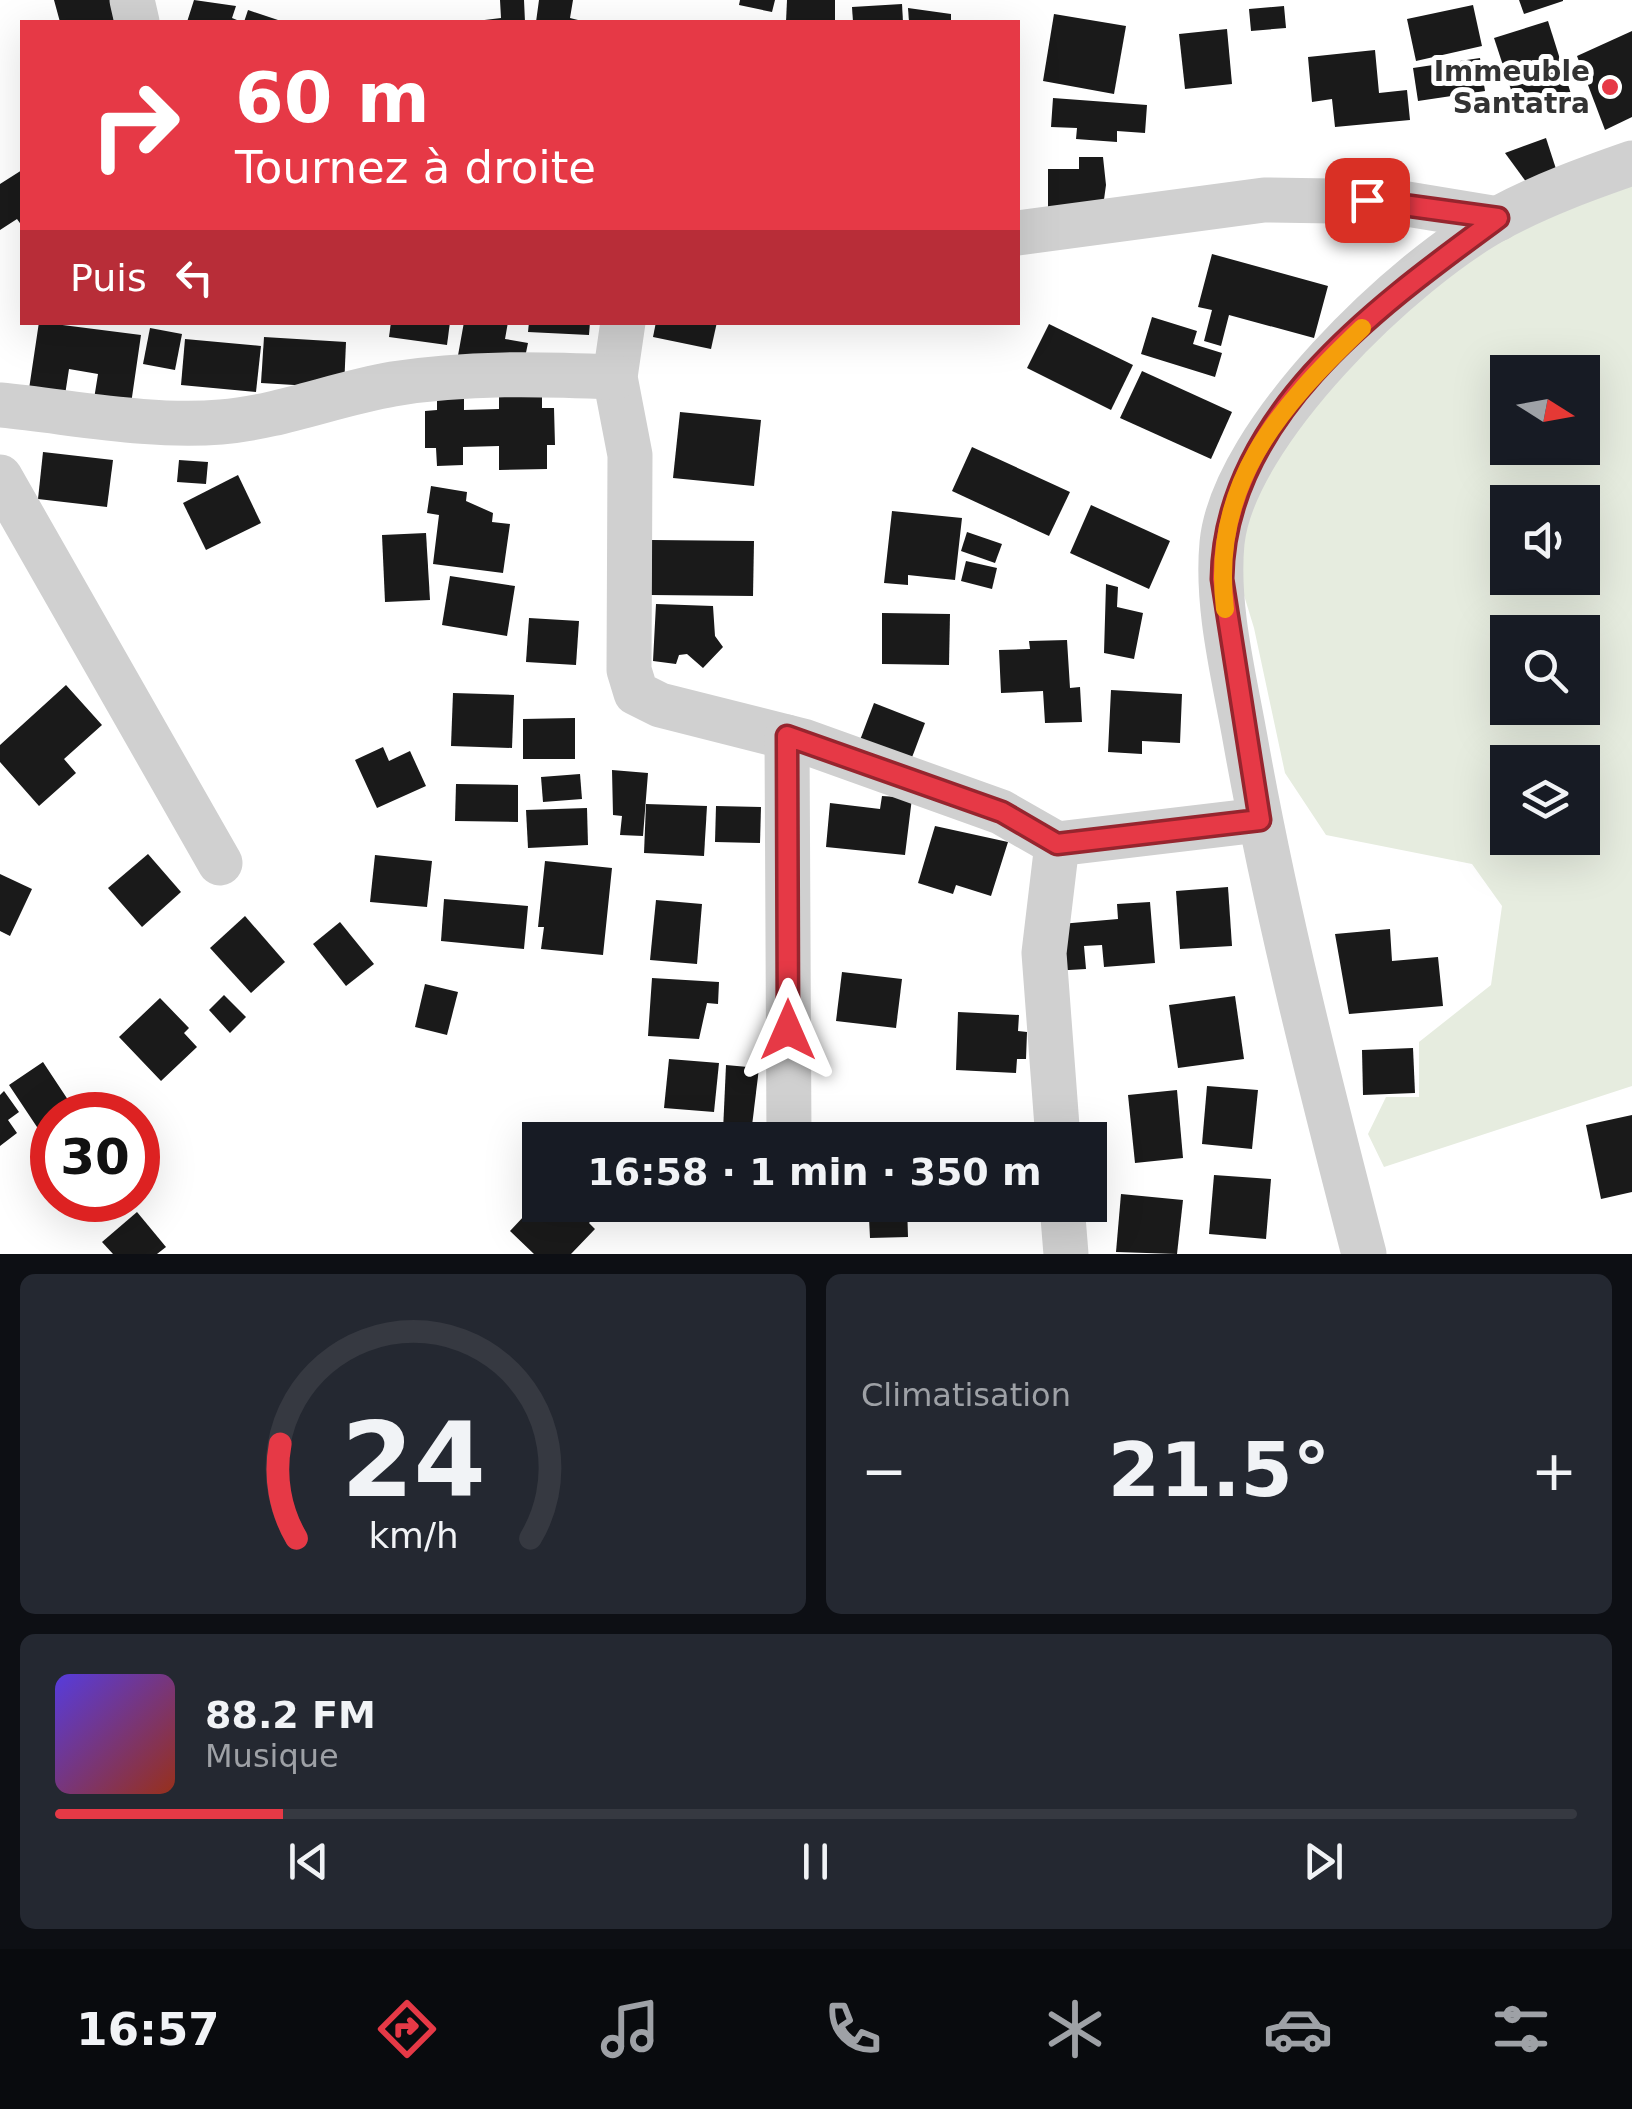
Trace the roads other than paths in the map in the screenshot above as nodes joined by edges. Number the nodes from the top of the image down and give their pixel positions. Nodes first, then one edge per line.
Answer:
1 (1632, 164) edge
2 (1498, 218) junction
3 (1020, 233) edge
4 (624, 325) edge
5 (615, 377) junction
6 (0, 405) edge
7 (0, 477) edge
8 (787, 736) junction
9 (1260, 820) junction
10 (1057, 844) junction
11 (220, 863) dead end
12 (789, 1122) edge
13 (1057, 1122) edge
14 (1063, 1222) edge
15 (1066, 1254) edge
16 (1364, 1254) edge

1 - 2 street
2 - 3 street
2 - 9 street
4 - 5 street
5 - 6 street
5 - 8 street
7 - 11 street
8 - 10 street
8 - 12 street
9 - 10 street
9 - 16 street
10 - 13 street
14 - 15 street

